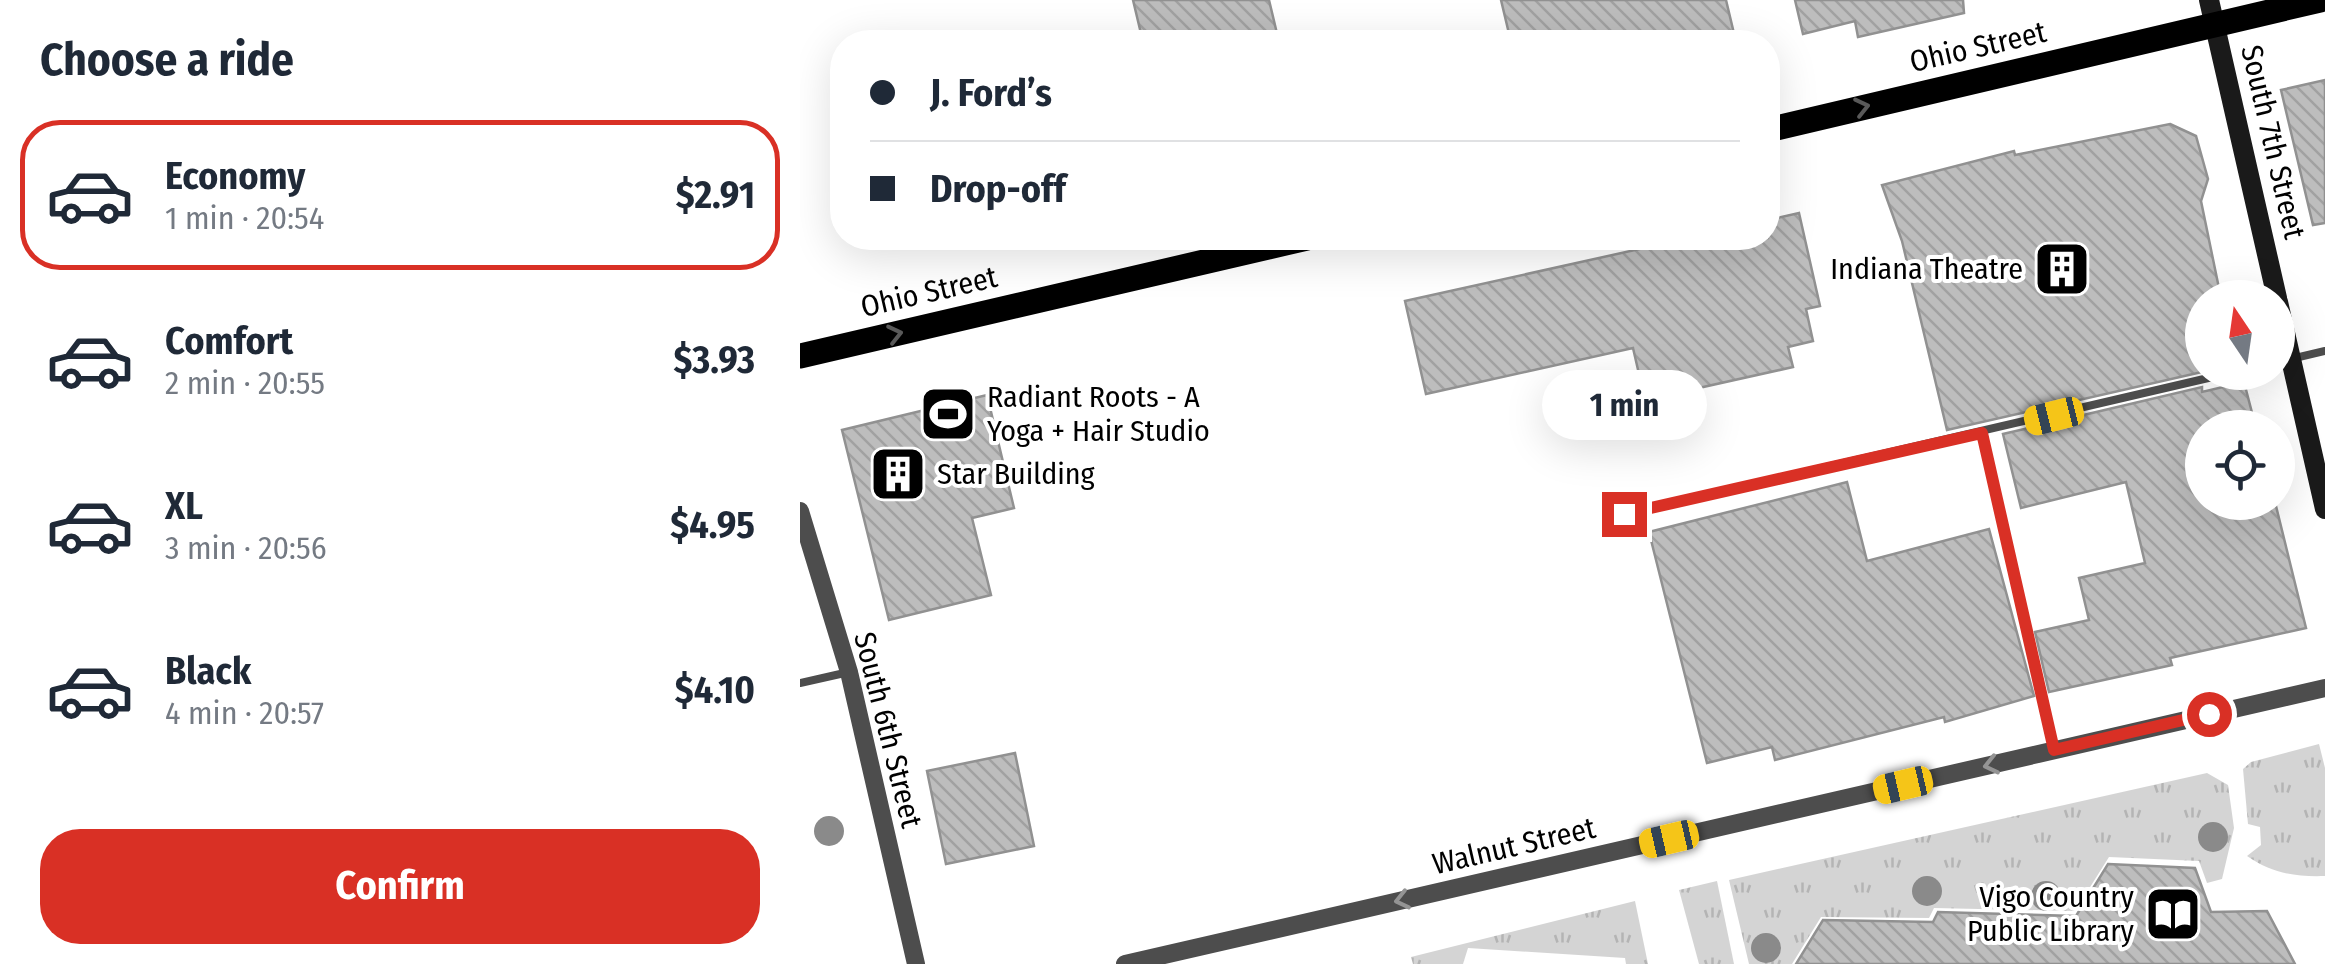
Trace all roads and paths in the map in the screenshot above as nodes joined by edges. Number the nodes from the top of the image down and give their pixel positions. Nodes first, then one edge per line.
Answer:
1 (2209, 0) edge
2 (2320, 0) edge
3 (2215, 26) junction
4 (1780, 127) edge
5 (1255, 250) edge
6 (2272, 280) edge
7 (2325, 351) edge
8 (800, 356) edge
9 (2295, 358) edge
10 (2185, 384) edge
11 (2292, 390) edge
12 (1982, 433) junction
13 (2325, 508) edge
14 (800, 512) edge
15 (1624, 514) dead end
16 (848, 672) junction
17 (800, 683) edge
18 (2325, 688) edge
19 (2054, 750) junction
20 (916, 964) edge
21 (1125, 964) edge

1 - 3 main road, South 7th Street
2 - 3 main road, Ohio Street
4 -> 3 main road, Ohio Street
3 - 6 main road, South 7th Street
8 -> 5 main road, Ohio Street
7 - 9 lane
10 - 12 lane
11 - 13 main road, South 7th Street
12 - 15 lane
12 - 19 lane
14 - 16 street, South 6th Street
16 - 17 lane
16 - 20 street, South 6th Street
18 - 19 street, Walnut Street
19 -> 21 street, Walnut Street

